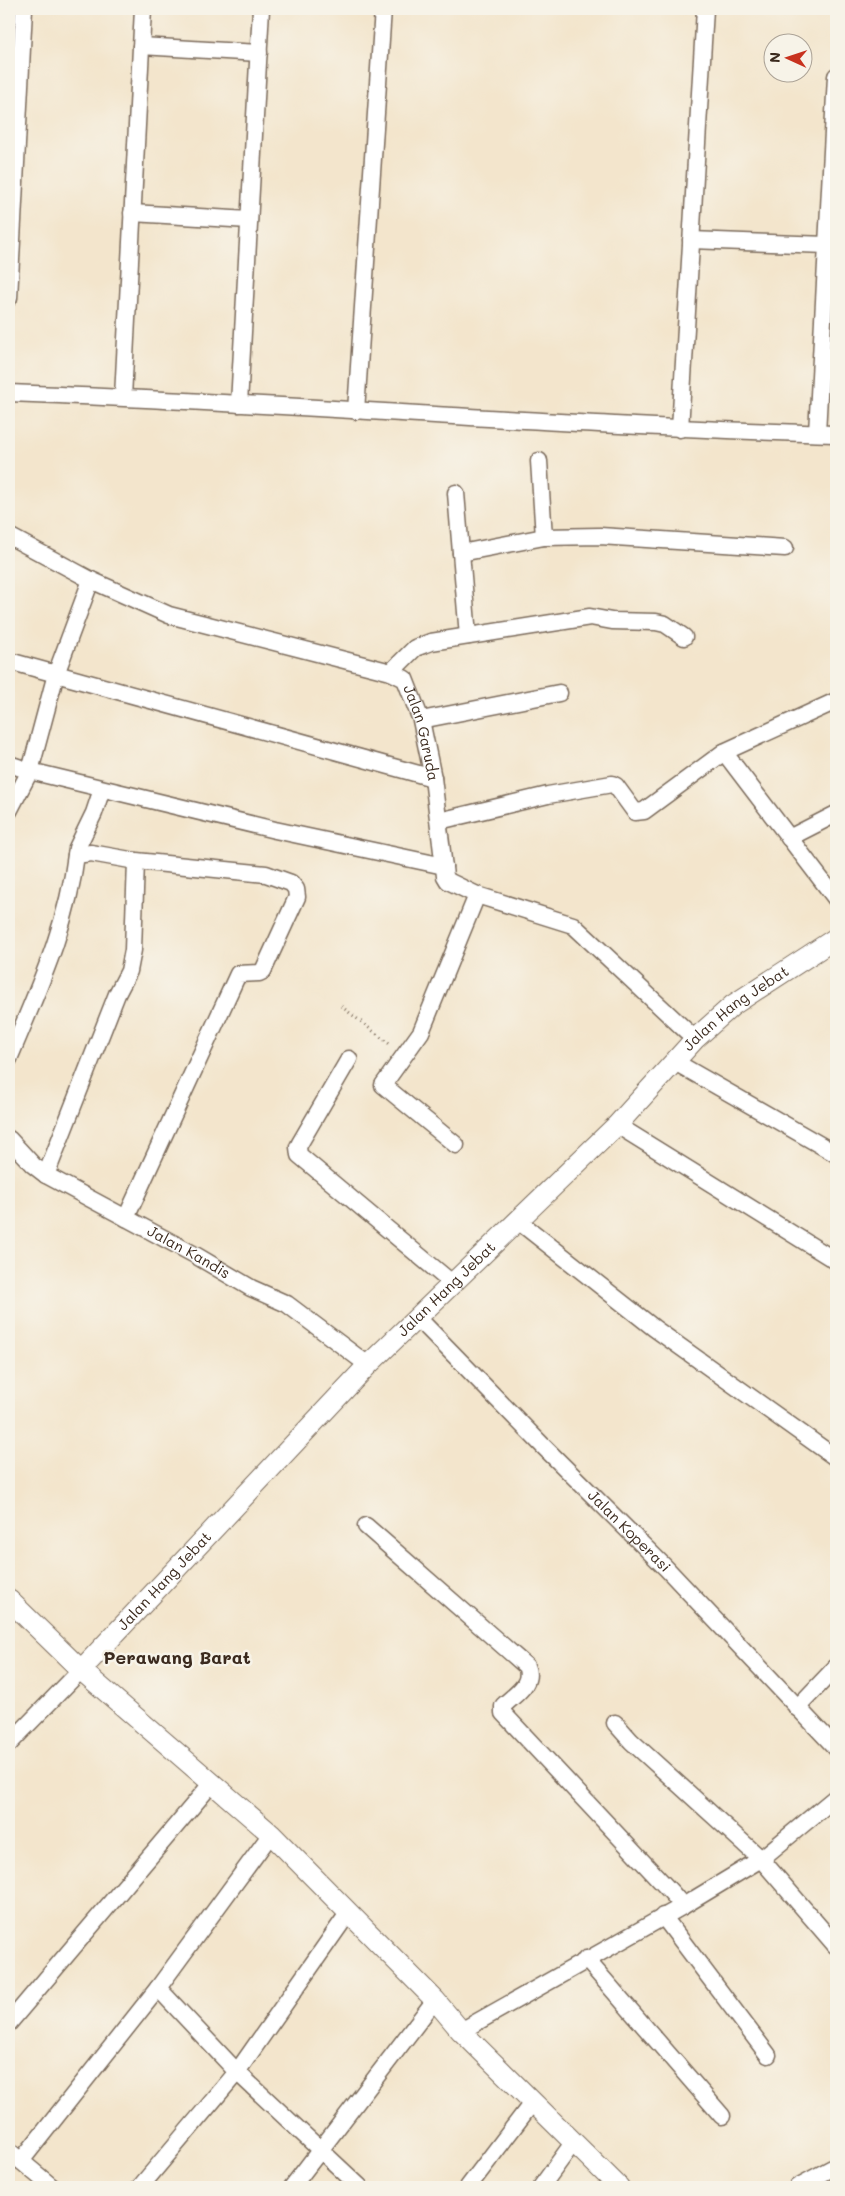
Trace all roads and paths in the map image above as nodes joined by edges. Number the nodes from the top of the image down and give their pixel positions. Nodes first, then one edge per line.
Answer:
1 (24, 9) edge
2 (144, 9) edge
3 (262, 9) edge
4 (383, 9) edge
5 (705, 9) edge
6 (141, 46) junction
7 (259, 53) junction
8 (836, 76) edge
9 (132, 213) junction
10 (249, 220) junction
11 (691, 240) junction
12 (827, 245) junction
13 (9, 298) edge
14 (9, 393) edge
15 (123, 397) junction
16 (238, 404) junction
17 (356, 411) junction
18 (680, 429) junction
19 (817, 433) junction
20 (836, 434) edge
21 (539, 461) dead end
22 (456, 493) dead end
23 (9, 536) edge
24 (544, 538) junction
25 (785, 548) dead end
26 (461, 553) junction
27 (91, 580) junction
28 (468, 636) junction
29 (684, 637) dead end
30 (9, 661) edge
31 (391, 672) junction
32 (56, 674) junction
33 (559, 693) dead end
34 (836, 701) edge
35 (420, 720) junction
36 (724, 752) junction
37 (9, 764) edge
38 (30, 771) junction
39 (433, 778) junction
40 (102, 789) junction
41 (9, 811) edge
42 (836, 814) edge
43 (439, 821) junction
44 (788, 838) junction
45 (76, 855) junction
46 (136, 861) junction
47 (444, 866) junction
48 (477, 895) junction
49 (836, 899) edge
50 (836, 938) edge
51 (341, 1006) dead end
52 (695, 1039) junction
53 (404, 1056) junction
54 (9, 1059) edge
55 (349, 1059) dead end
56 (675, 1062) junction
57 (618, 1125) junction
58 (9, 1138) edge
59 (456, 1145) dead end
60 (836, 1154) edge
61 (46, 1175) junction
62 (126, 1218) junction
63 (518, 1220) junction
64 (836, 1261) edge
65 (452, 1284) junction
66 (418, 1318) junction
67 (368, 1365) junction
68 (836, 1458) edge
69 (366, 1526) dead end
70 (9, 1600) edge
71 (836, 1667) edge
72 (81, 1670) junction
73 (797, 1708) junction
74 (615, 1722) dead end
75 (9, 1744) edge
76 (836, 1748) edge
77 (212, 1783) junction
78 (836, 1797) edge
79 (271, 1834) junction
80 (761, 1859) junction
81 (683, 1906) junction
82 (349, 1912) junction
83 (663, 1916) junction
84 (836, 1946) edge
85 (586, 1960) junction
86 (158, 1988) junction
87 (435, 2000) junction
88 (9, 2023) edge
89 (461, 2031) junction
90 (768, 2055) dead end
91 (237, 2072) junction
92 (532, 2103) junction
93 (722, 2116) dead end
94 (574, 2143) junction
95 (320, 2150) junction
96 (15, 2156) edge
97 (836, 2166) edge
98 (52, 2187) edge
99 (140, 2187) edge
100 (292, 2187) edge
101 (360, 2187) edge
102 (468, 2187) edge
103 (542, 2187) edge
104 (619, 2187) edge
105 (798, 2187) edge

1 - 13 street
2 - 6 street
3 - 7 street
4 - 17 street
5 - 11 street
6 - 7 street
6 - 9 street
7 - 10 street
8 - 12 street
9 - 10 street
9 - 15 street
10 - 16 street
11 - 12 street
11 - 18 street
12 - 19 street
14 - 15 street
15 - 16 street
16 - 17 street
17 - 18 street
18 - 19 street
19 - 20 street
21 - 24 street
22 - 26 street
23 - 27 street, Jalan Garuda
24 - 25 street
24 - 26 street
26 - 28 street
27 - 31 street, Jalan Garuda
27 - 32 street
28 - 29 street
28 - 31 street
30 - 32 street
31 - 35 street, Jalan Garuda
32 - 38 street
32 - 39 street
33 - 35 street
34 - 36 street
35 - 39 street, Jalan Garuda
36 - 43 street
36 - 44 street
37 - 38 street
38 - 40 street
38 - 41 street
39 - 43 street, Jalan Garuda
40 - 45 street
40 - 47 street
42 - 44 street
43 - 47 street, Jalan Garuda
44 - 49 street
45 - 46 street
45 - 54 street
46 - 61 street
46 - 62 street
47 - 48 street, Jalan Garuda
48 - 52 street, Jalan Garuda
48 - 53 street
50 - 52 street, Jalan Hang Jebat
51 - 53 path
52 - 56 street, Jalan Hang Jebat
53 - 59 street
55 - 65 street
56 - 57 street, Jalan Hang Jebat
56 - 60 street
57 - 63 street, Jalan Hang Jebat
57 - 64 street
58 - 61 street, Jalan Kandis
61 - 62 street, Jalan Kandis
62 - 67 street, Jalan Kandis
63 - 65 street, Jalan Hang Jebat
63 - 68 street
65 - 66 street, Jalan Hang Jebat
66 - 67 street, Jalan Hang Jebat
66 - 73 street, Jalan Koperasi
67 - 72 street, Jalan Hang Jebat
69 - 81 street
70 - 72 street
71 - 73 street
72 - 75 street
72 - 77 street
73 - 76 street, Jalan Koperasi
74 - 80 street
77 - 79 street
77 - 88 street
78 - 80 street
79 - 82 street
79 - 86 street
80 - 81 street
80 - 84 street
81 - 83 street
82 - 87 street
82 - 91 street
83 - 85 street
83 - 90 street
85 - 89 street
85 - 93 street
86 - 91 street
86 - 96 street
87 - 89 street
87 - 95 street
89 - 92 street
91 - 95 street
91 - 99 street
92 - 94 street
92 - 102 street
94 - 103 street
94 - 104 street
95 - 100 street
95 - 101 street
96 - 98 street
97 - 105 street

